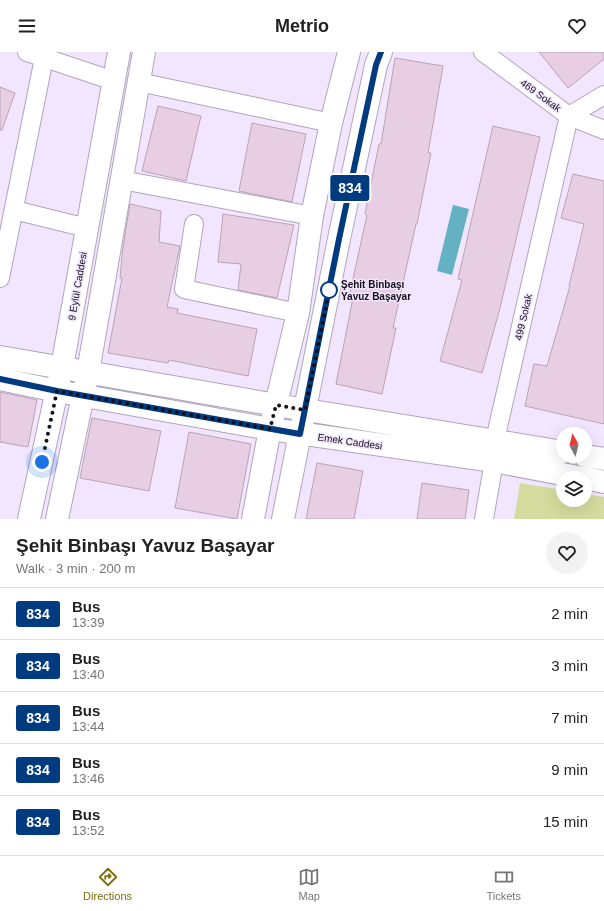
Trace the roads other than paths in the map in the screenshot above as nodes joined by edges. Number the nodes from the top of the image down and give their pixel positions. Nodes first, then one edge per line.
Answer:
1 (27, 52) edge
2 (119, 52) edge
3 (144, 52) edge
4 (349, 52) edge
5 (381, 52) edge
6 (483, 52) edge
7 (44, 58) junction
8 (114, 81) junction
9 (139, 82) junction
10 (604, 95) edge
11 (569, 116) junction
12 (331, 123) junction
13 (604, 130) edge
14 (122, 180) junction
15 (14, 210) junction
16 (312, 216) junction
17 (194, 224) dead end
18 (87, 228) junction
19 (0, 278) edge
20 (298, 313) junction
21 (0, 357) edge
22 (62, 367) junction
23 (88, 372) junction
24 (0, 379) edge
25 (57, 391) junction
26 (84, 395) junction
27 (276, 405) junction
28 (305, 410) junction
29 (270, 429) junction
30 (300, 434) junction
31 (494, 450) junction
32 (556, 452) edge
33 (592, 457) edge
34 (604, 459) edge
35 (562, 471) edge
36 (592, 480) edge
37 (604, 482) edge
38 (29, 519) edge
39 (57, 519) edge
40 (253, 519) edge
41 (283, 519) edge
42 (484, 519) edge

1 - 7 street
2 - 8 street, 9 Eylül Caddesi
3 - 9 street
4 - 12 street
5 - 28 street
6 - 11 street, 469 Sokak
7 - 8 street
7 - 15 street
8 - 18 street, 9 Eylül Caddesi
9 - 12 street
9 - 14 street
10 - 11 street
11 - 13 street, 469 Sokak
11 - 31 street, 499 Sokak
12 - 16 street
14 - 16 street
14 - 23 street
15 - 18 street
15 - 19 street
16 - 20 street
17 - 20 street
18 - 22 street, 9 Eylül Caddesi
20 - 27 street
21 - 22 street, Emek Caddesi
22 - 23 street, Emek Caddesi
22 - 25 street, 9 Eylül Caddesi
23 - 26 street
23 - 27 street, Emek Caddesi
24 - 25 street, Emek Caddesi
25 - 26 street, Emek Caddesi
25 - 38 street, 9 Eylül Caddesi
26 - 29 street, Emek Caddesi
26 - 39 street
27 - 28 street, Emek Caddesi
27 - 29 street
28 - 30 street
28 - 31 street, Emek Caddesi
29 - 30 street, Emek Caddesi
29 - 40 street
30 - 31 street, Emek Caddesi
30 - 41 street
31 - 32 street, Emek Caddesi
31 - 35 street, Emek Caddesi
31 - 42 street, 499 Sokak
33 - 34 street
36 - 37 street, Emek Caddesi

